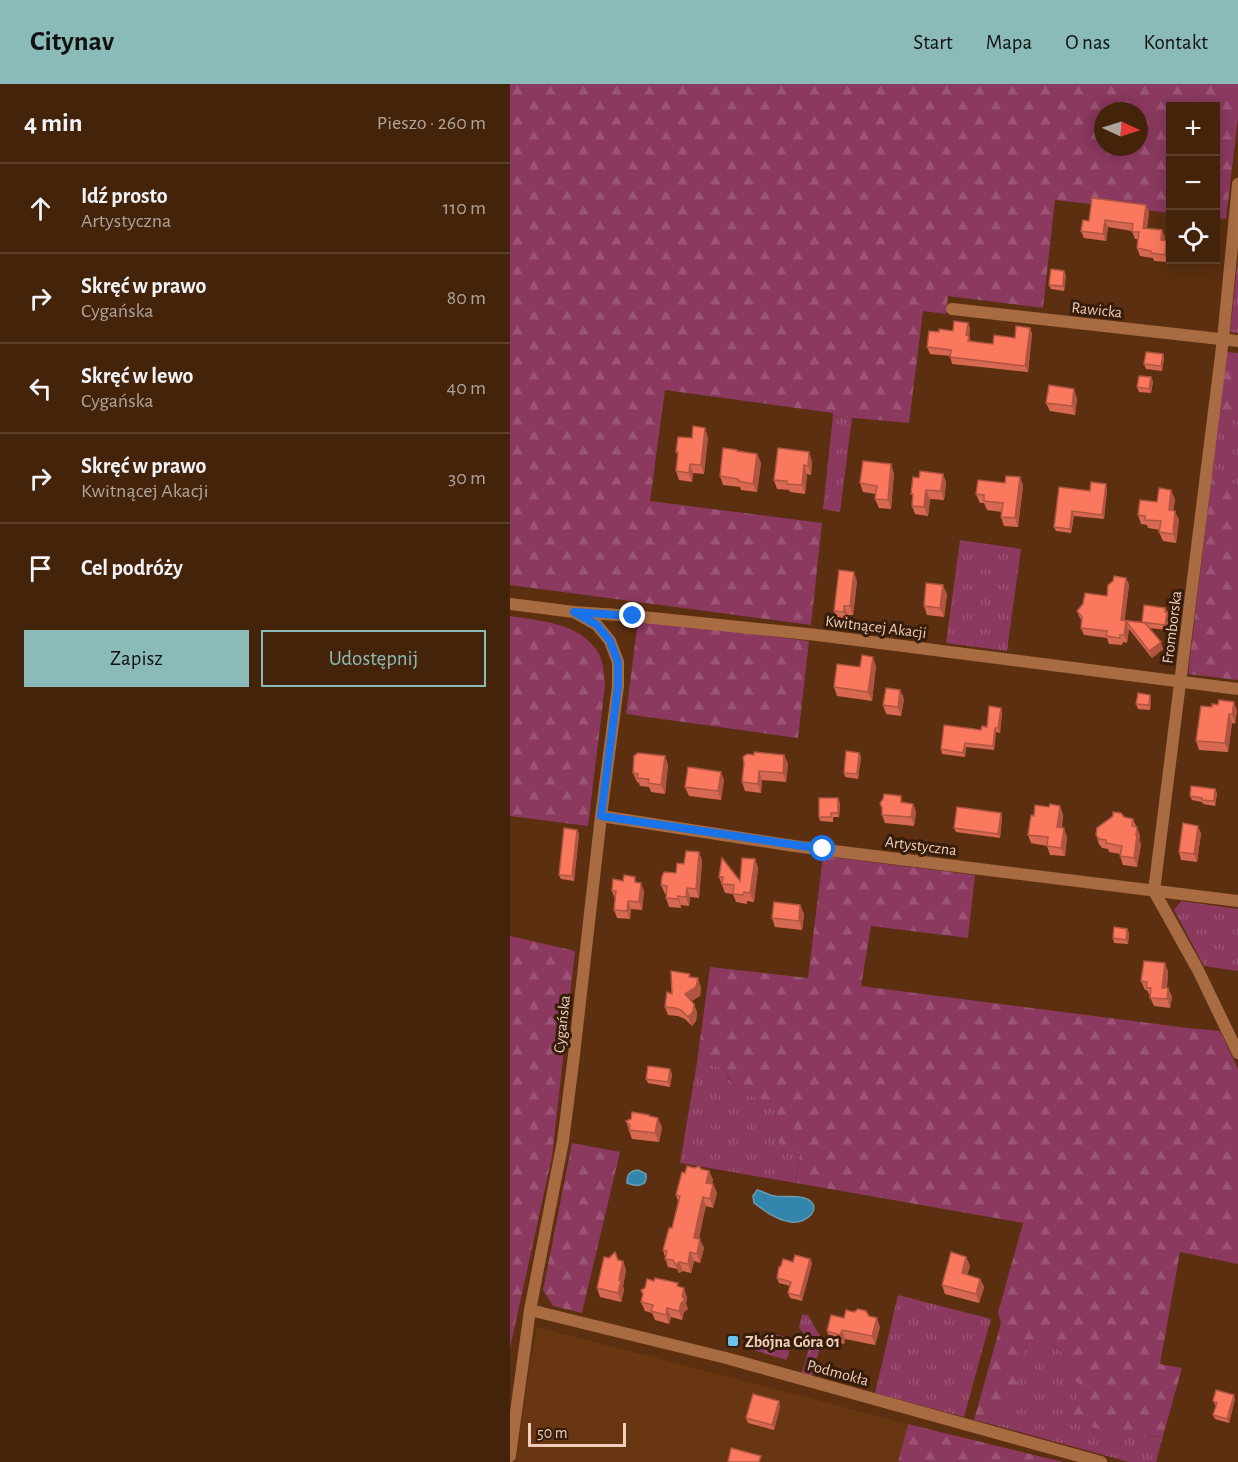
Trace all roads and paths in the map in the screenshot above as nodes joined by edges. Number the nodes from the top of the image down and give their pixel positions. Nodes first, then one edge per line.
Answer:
1 (1238, 184) edge
2 (952, 309) dead end
3 (1223, 339) junction
4 (1238, 341) edge
5 (510, 604) edge
6 (574, 612) junction
7 (1180, 682) junction
8 (1238, 689) edge
9 (601, 816) junction
10 (1154, 891) junction
11 (1238, 901) edge
12 (1238, 1053) edge
13 (530, 1310) junction
14 (510, 1456) edge
15 (1101, 1462) edge

1 - 3 street, Fromborska
2 - 3 street, Rawicka
3 - 4 street, Rawicka
3 - 7 street, Fromborska
5 - 6 street, Kwitnącej Akacji
6 - 7 street, Kwitnącej Akacji
6 - 9 street, Cygańska
7 - 8 street, Kwitnącej Akacji
7 - 10 street, Fromborska
9 - 10 street, Artystyczna
9 - 13 street, Cygańska
10 - 11 street, Artystyczna
10 - 12 street
13 - 14 street, Cygańska
13 - 15 street, Podmokła

